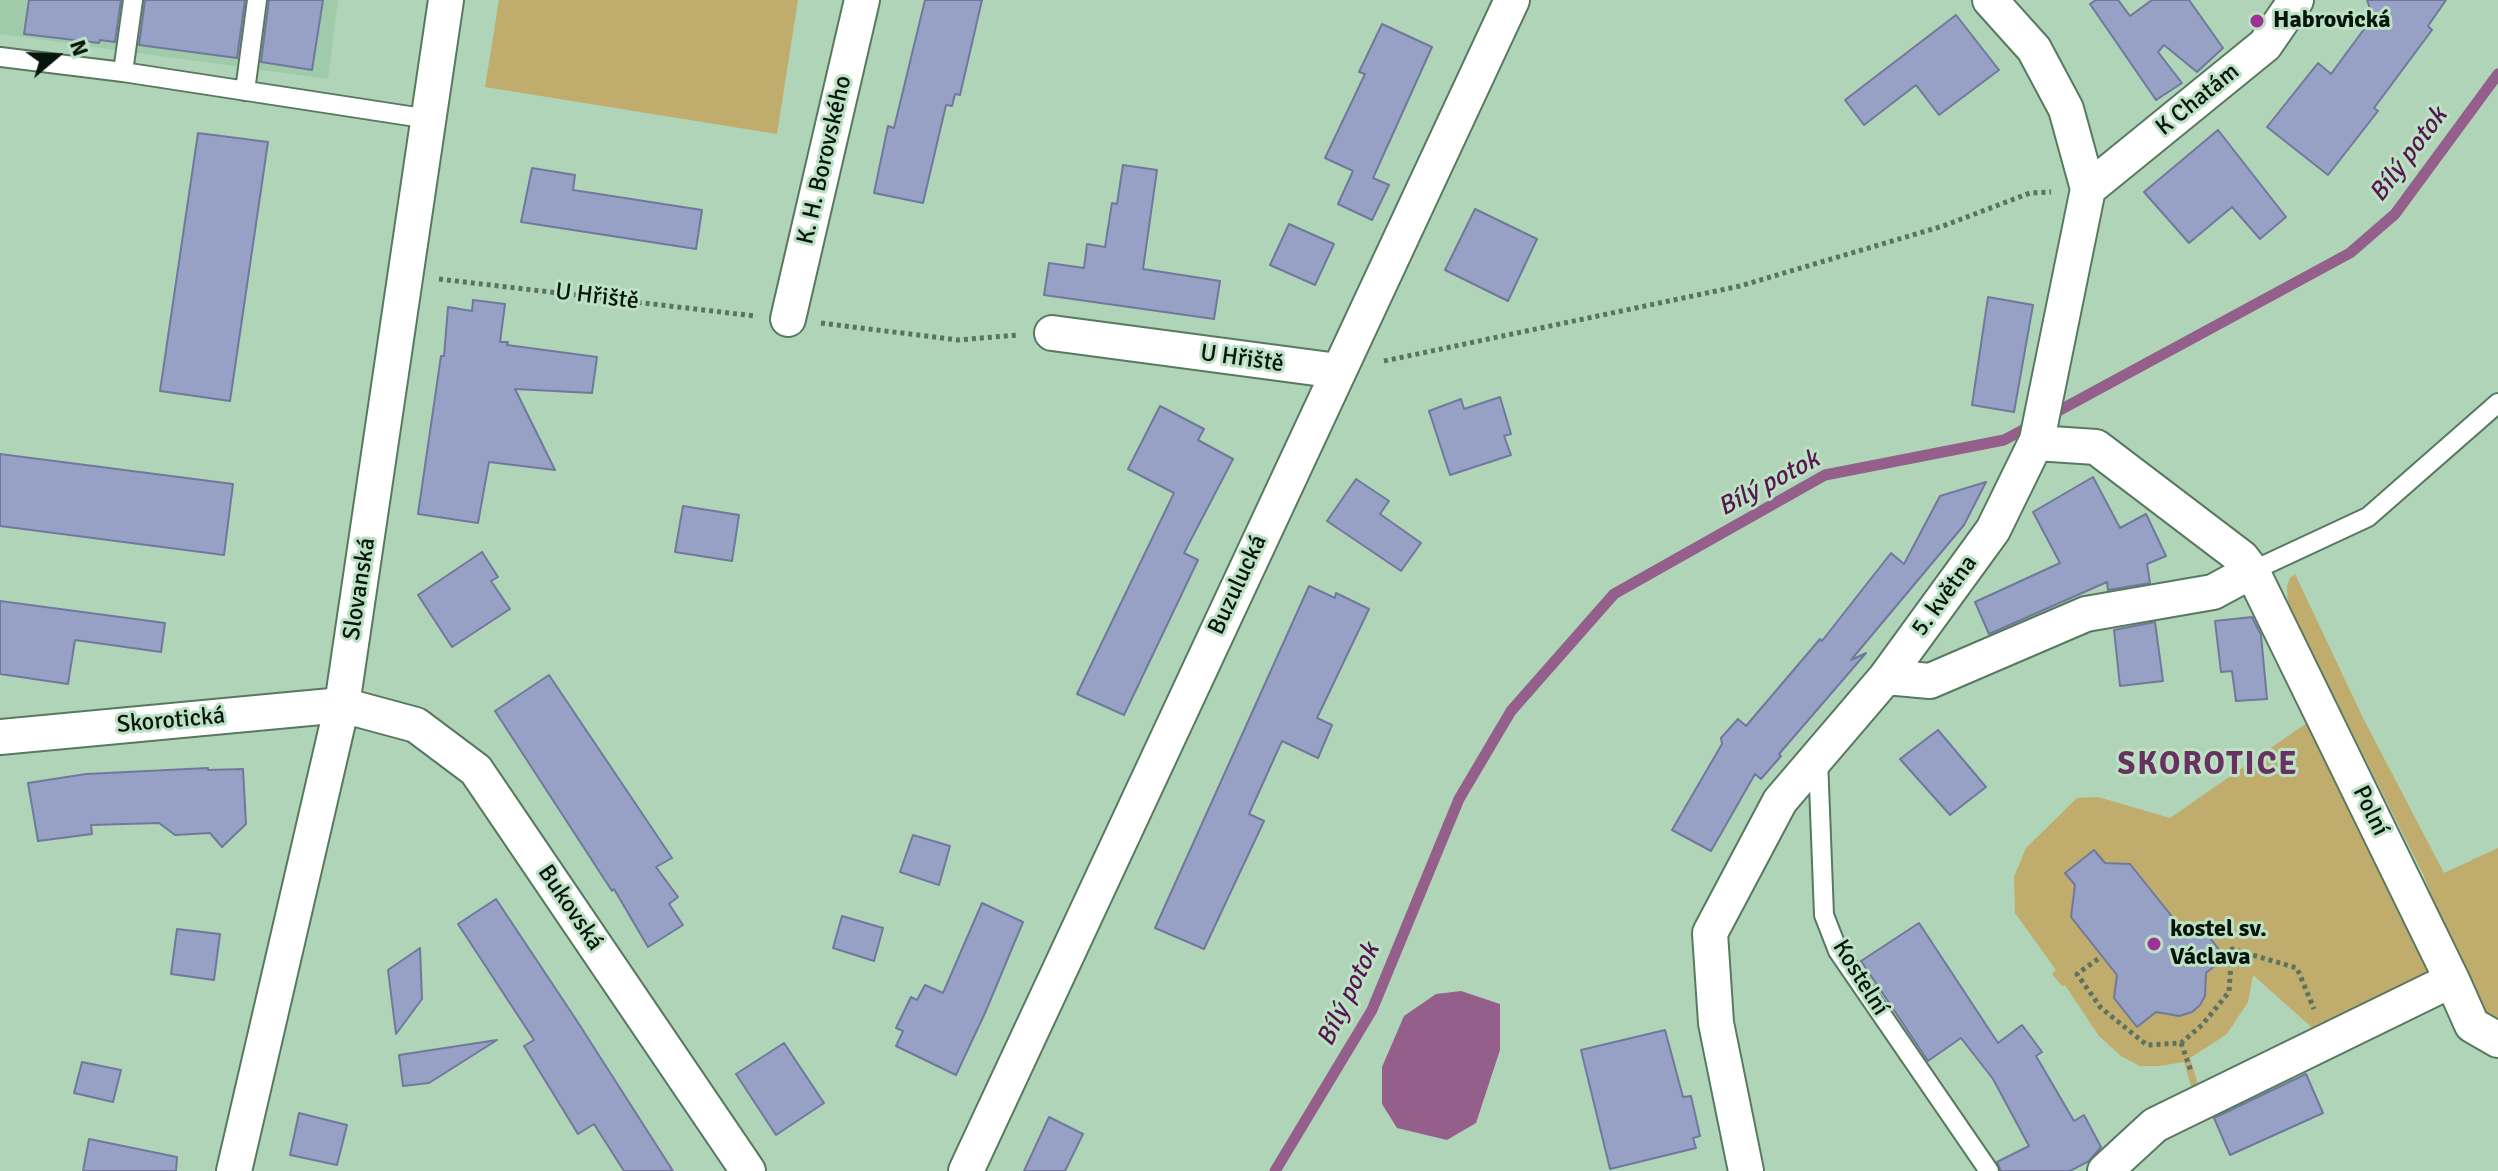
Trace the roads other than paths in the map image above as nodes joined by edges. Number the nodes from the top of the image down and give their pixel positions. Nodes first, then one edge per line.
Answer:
1 (133, 0) edge
2 (257, 0) edge
3 (446, 0) edge
4 (862, 0) edge
5 (1512, 0) edge
6 (1990, 0) edge
7 (2296, 0) edge
8 (0, 57) edge
9 (123, 72) junction
10 (245, 91) junction
11 (429, 119) junction
12 (2088, 189) junction
13 (788, 319) road end
14 (1052, 333) road end
15 (1338, 371) junction
16 (2498, 403) edge
17 (2037, 441) junction
18 (2252, 571) junction
19 (1886, 677) junction
20 (342, 705) junction
21 (0, 737) edge
22 (1818, 756) junction
23 (2452, 980) junction
24 (2498, 1040) edge
25 (234, 1171) edge
26 (748, 1171) edge
27 (966, 1171) edge
28 (1746, 1171) edge
29 (1989, 1171) edge
30 (2105, 1171) edge

1 - 9 lane
2 - 10 lane
3 - 11 street, Slovanská
4 - 13 street, K. H. Borovského
5 - 15 street, Buzulucká
6 - 12 street, 5. května
7 - 12 street, K Chatám
8 - 9 lane
9 - 10 lane
10 - 11 lane
11 - 20 street, Slovanská
12 - 17 street, 5. května
14 - 15 street, U Hřiště
15 - 27 street, Buzulucká
16 - 18 lane
17 - 18 street, Polní
17 - 19 street, 5. května
18 - 19 street
18 - 23 street, Polní
19 - 22 street, 5. května
20 - 21 street, Skorotická
20 - 25 street, Slovanská
20 - 26 street, Bukovská
22 - 28 street, 5. května
22 - 29 lane, Kostelní
23 - 24 street, Polní
23 - 30 street

